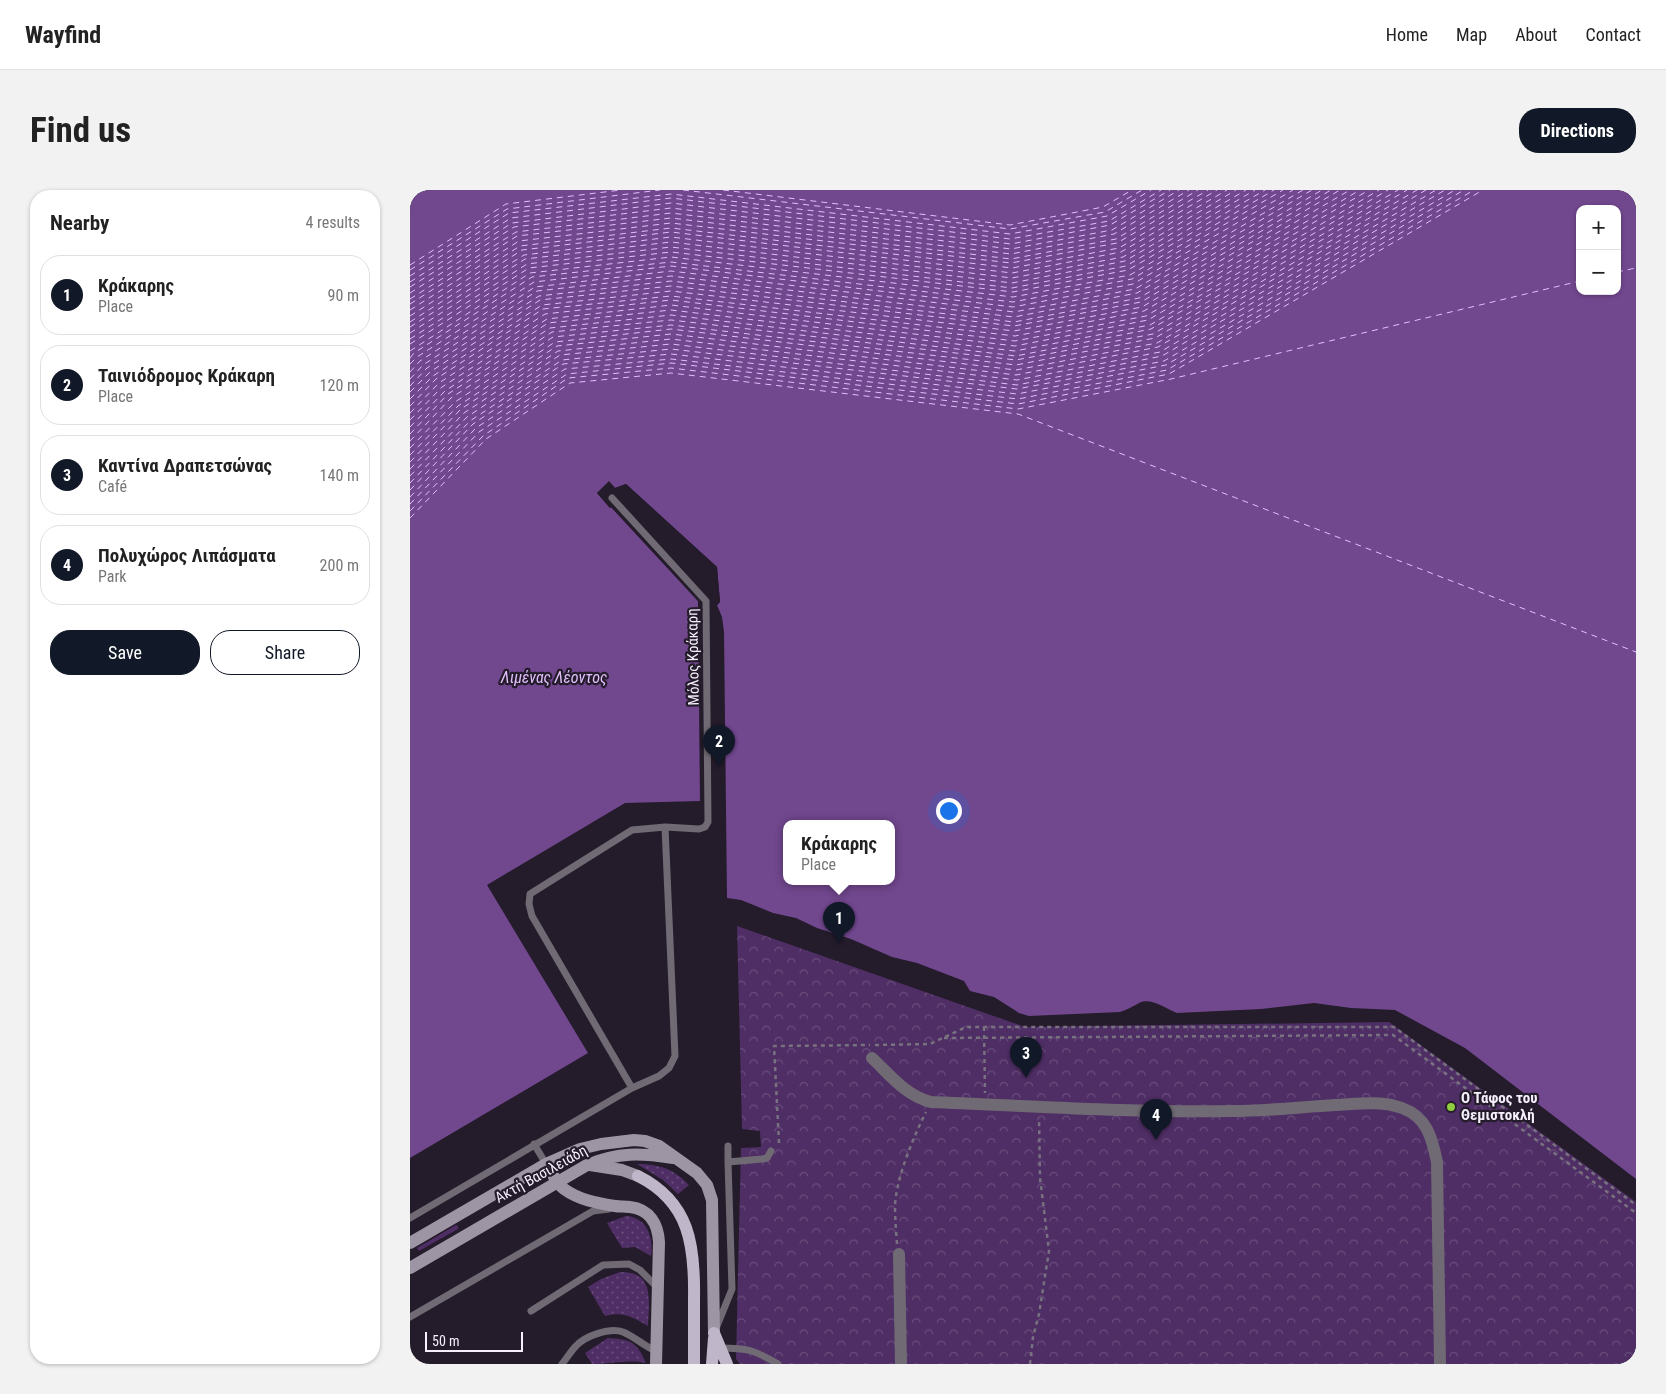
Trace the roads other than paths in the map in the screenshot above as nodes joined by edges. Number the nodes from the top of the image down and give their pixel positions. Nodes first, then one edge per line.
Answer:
1 (612, 498) dead end
2 (665, 827) junction
3 (872, 1058) dead end
4 (632, 1088) junction
5 (534, 1144) junction
6 (728, 1146) dead end
7 (771, 1151) dead end
8 (676, 1158) junction
9 (728, 1162) junction
10 (546, 1164) junction
11 (587, 1165) junction
12 (638, 1176) joint
13 (558, 1182) junction
14 (621, 1208) junction
15 (410, 1218) edge
16 (410, 1243) edge
17 (899, 1254) road end
18 (410, 1268) edge
19 (657, 1286) junction
20 (531, 1311) dead end
21 (410, 1317) edge
22 (714, 1333) junction
23 (720, 1348) junction
24 (656, 1351) junction
25 (562, 1364) edge
26 (656, 1364) edge
27 (694, 1364) edge
28 (712, 1364) edge
29 (727, 1364) edge
30 (778, 1364) edge
31 (901, 1364) edge
32 (1440, 1364) edge

1 - 2 lane, Μόλος Κράκαρη
2 - 4 lane
2 - 4 lane
3 - 32 street
4 - 5 lane
5 - 10 lane
5 - 15 lane
6 - 9 lane
7 - 9 lane
8 - 10 street, Ακτή Βασιλειάδη
8 - 11 street, Ακτή Βασιλειάδη
8 - 22 street
9 - 22 lane
10 - 13 street
10 - 16 street, Ακτή Βασιλειάδη
11 - 12 street
11 - 13 street, Ακτή Βασιλειάδη
12 - 27 main road
13 - 14 street
13 - 18 street, Ακτή Βασιλειάδη
14 - 19 street
14 - 21 lane
17 - 31 street
19 - 20 lane
19 - 24 street
22 - 23 main road
22 - 28 main road
23 - 29 main road
23 - 30 lane
24 - 25 lane
24 - 26 street

